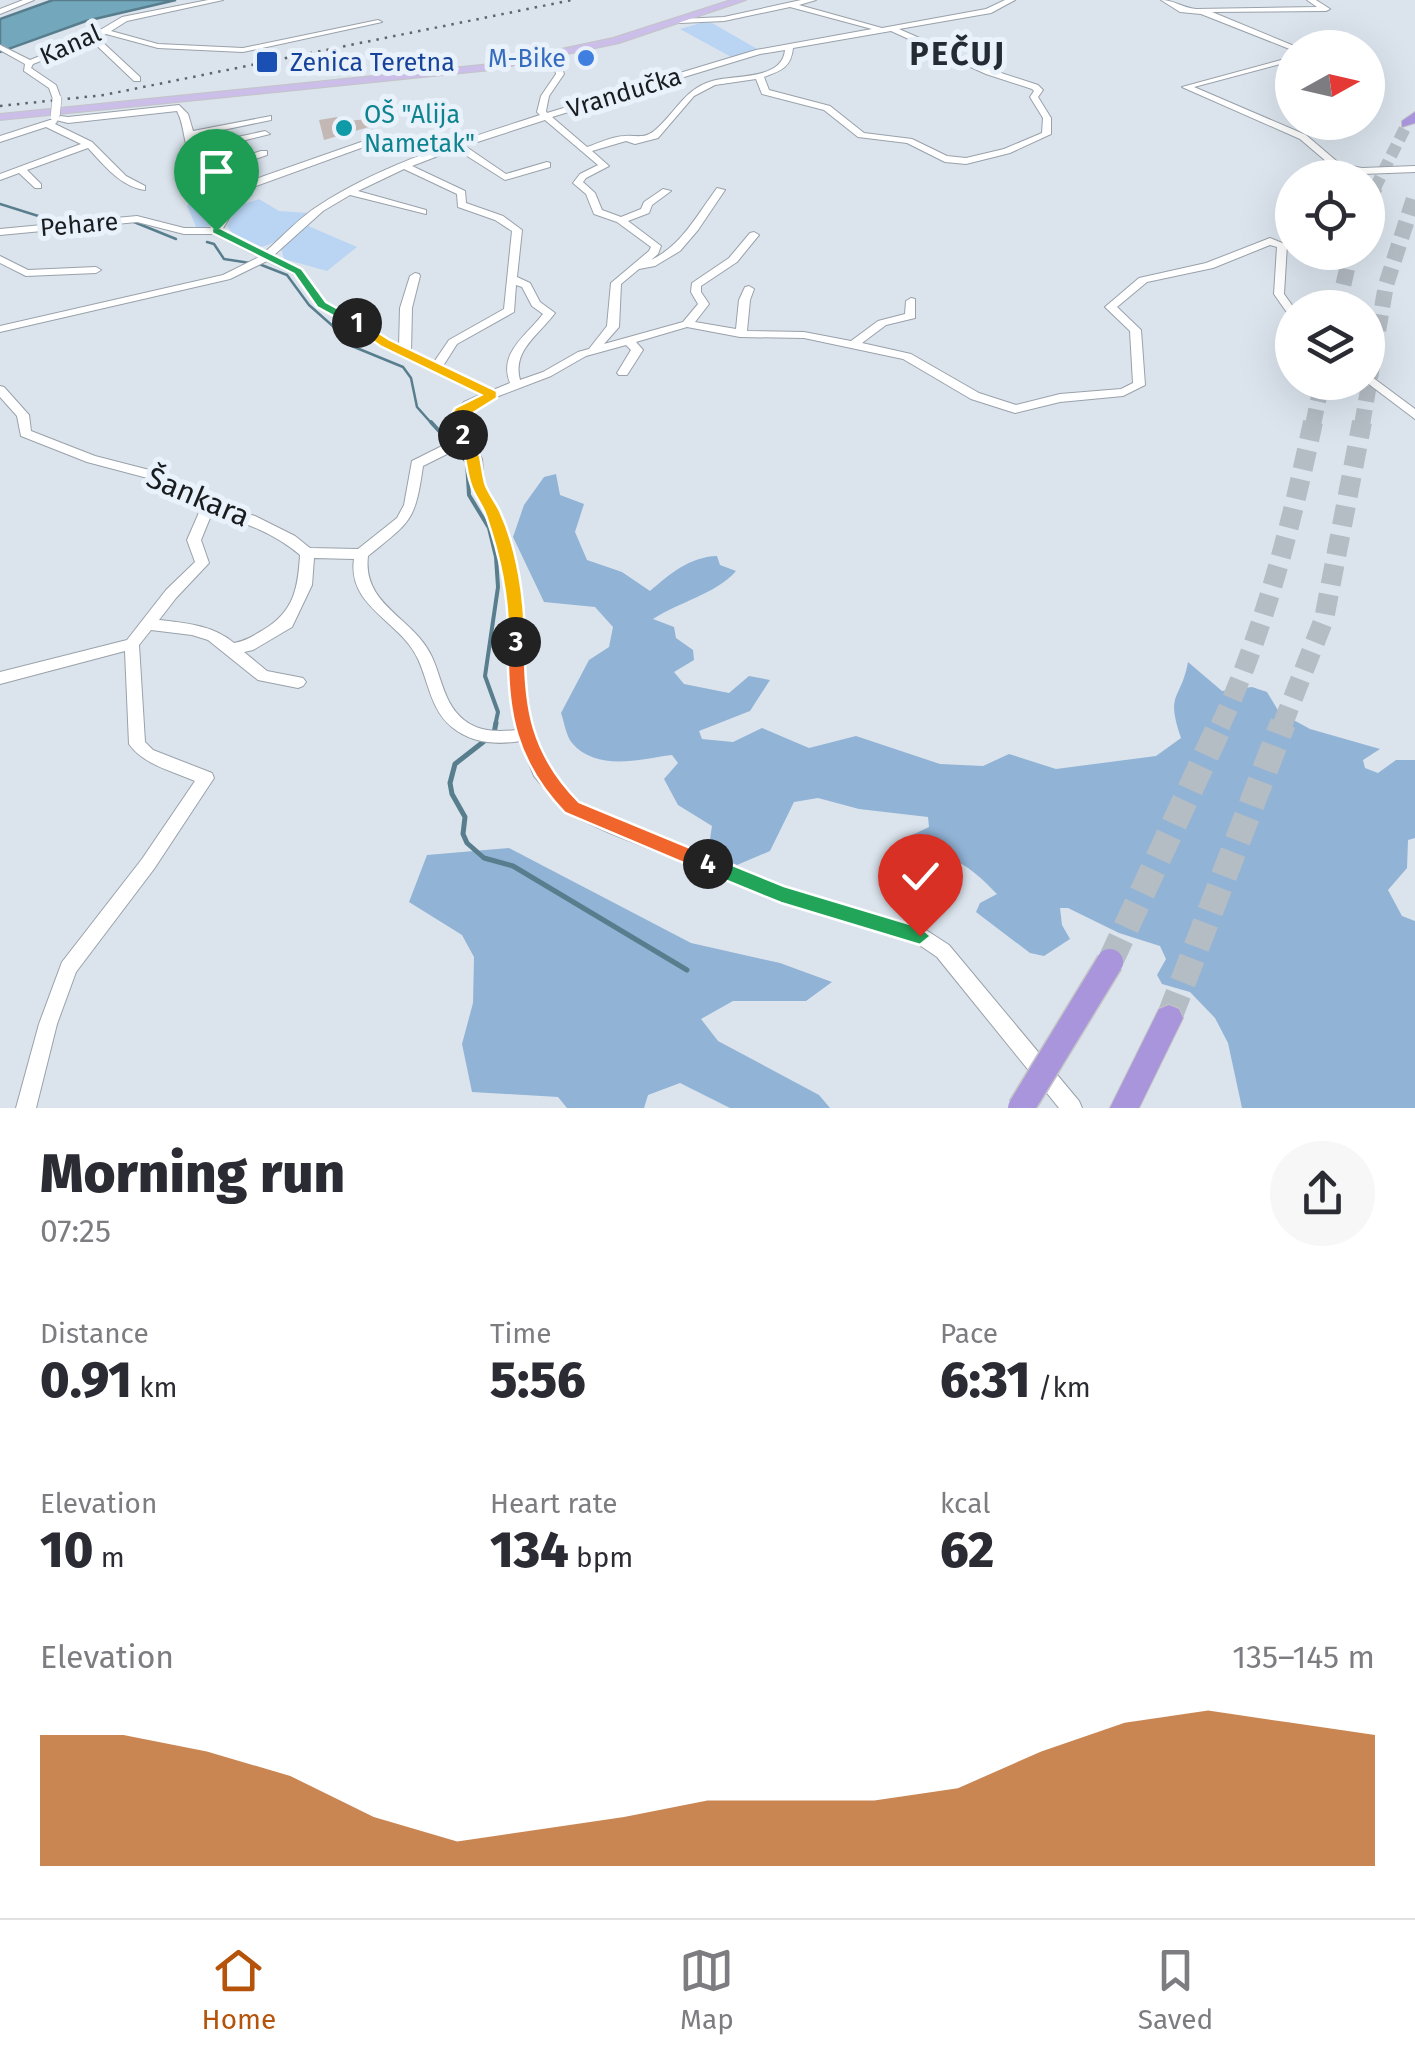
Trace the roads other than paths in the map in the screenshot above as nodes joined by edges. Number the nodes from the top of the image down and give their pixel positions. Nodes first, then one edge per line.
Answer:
1 (30, 0) edge
2 (219, 0) edge
3 (741, 0) edge
4 (812, 0) edge
5 (1011, 0) edge
6 (1164, 0) edge
7 (1312, 0) edge
8 (792, 6) junction
9 (0, 12) edge
10 (1199, 12) junction
11 (680, 21) junction
12 (378, 22) dead end
13 (104, 31) junction
14 (888, 31) junction
15 (92, 38) junction
16 (1275, 40) edge
17 (789, 46) junction
18 (0, 47) edge
19 (554, 56) junction
20 (25, 61) junction
21 (1275, 63) edge
22 (759, 76) junction
23 (138, 79) dead end
24 (546, 116) junction
25 (0, 117) edge
26 (268, 118) dead end
27 (53, 120) junction
28 (1275, 125) edge
29 (368, 132) dead end
30 (190, 134) junction
31 (265, 134) dead end
32 (0, 139) edge
33 (1307, 140) edge
34 (90, 144) junction
35 (458, 146) junction
36 (192, 150) junction
37 (587, 150) junction
38 (264, 152) dead end
39 (547, 165) dead end
40 (403, 166) junction
41 (1415, 169) edge
42 (21, 170) junction
43 (208, 172) junction
44 (0, 177) edge
45 (38, 186) dead end
46 (142, 188) dead end
47 (720, 190) dead end
48 (666, 191) dead end
49 (229, 192) junction
50 (349, 192) junction
51 (422, 212) dead end
52 (622, 220) junction
53 (216, 231) junction
54 (0, 232) edge
55 (754, 235) dead end
56 (0, 259) edge
57 (260, 261) junction
58 (13, 267) junction
59 (632, 268) junction
60 (96, 270) dead end
61 (0, 276) edge
62 (414, 276) dead end
63 (512, 279) junction
64 (749, 289) dead end
65 (1279, 290) edge
66 (911, 301) dead end
67 (688, 324) junction
68 (614, 327) junction
69 (0, 329) edge
70 (740, 334) junction
71 (631, 339) junction
72 (855, 343) junction
73 (594, 350) junction
74 (405, 354) junction
75 (438, 366) junction
76 (623, 374) dead end
77 (517, 386) junction
78 (1385, 391) edge
79 (492, 394) junction
80 (3, 398) edge
81 (1415, 414) edge
82 (456, 444) junction
83 (208, 507) junction
84 (307, 553) junction
85 (361, 554) junction
86 (146, 624) junction
87 (132, 644) junction
88 (231, 649) junction
89 (0, 678) edge
90 (298, 682) dead end
91 (524, 734) junction
92 (1110, 962) tunnel mouth
93 (1170, 1018) tunnel mouth
94 (26, 1108) edge
95 (1020, 1108) edge
96 (1072, 1108) edge
97 (1124, 1108) edge

1 - 9 street
2 - 13 street, Kanal
3 - 11 main road
4 - 8 street
5 - 14 street, Vrandučka
6 - 10 street
7 - 10 street
8 - 11 street
8 - 14 street
10 - 16 street
11 - 19 main road
12 - 13 street
13 - 15 street, Kanal
14 - 17 street, Vrandučka
14 - 22 street
15 - 20 street, Kanal
15 - 23 street
17 - 22 street
17 - 24 street, Vrandučka
18 - 20 street
19 - 24 street
19 - 25 main road
20 - 27 street, Kanal, bridge
21 - 28 street
22 - 37 street
24 - 35 street, Vrandučka
24 - 37 street
26 - 30 street
27 - 30 street
27 - 32 street
27 - 34 street
29 - 49 street
30 - 36 street
31 - 36 street
33 - 41 street
34 - 42 street
34 - 46 street
35 - 39 street
35 - 40 street, Vrandučka
36 - 43 street
37 - 52 street
38 - 43 street
40 - 50 street, Vrandučka
40 - 63 street
42 - 44 street
42 - 45 street
43 - 49 street
47 - 59 street
48 - 52 street
49 - 53 street
50 - 51 street
50 - 57 street, Vrandučka
52 - 59 street
53 - 54 street, Pehare
53 - 57 street
55 - 67 street
56 - 58 street
57 - 69 street
57 - 74 street
58 - 60 street
58 - 61 street
59 - 68 street
62 - 74 street
63 - 75 street
63 - 77 street
64 - 70 street
65 - 72 street
66 - 72 street
67 - 70 street
67 - 71 street
68 - 71 street
68 - 73 street
70 - 72 street
71 - 73 street
71 - 76 street
73 - 77 street
74 - 75 street
75 - 79 street
77 - 79 street
78 - 81 street
79 - 82 street
80 - 83 street, Šankara
82 - 85 street
82 - 91 street
83 - 84 street, Šankara
83 - 86 street
84 - 85 street
84 - 88 street
85 - 91 street
86 - 87 street
86 - 88 street
87 - 89 street
87 - 94 street
88 - 90 street
91 - 96 street
92 - 95 highway, bridge
93 - 97 highway

